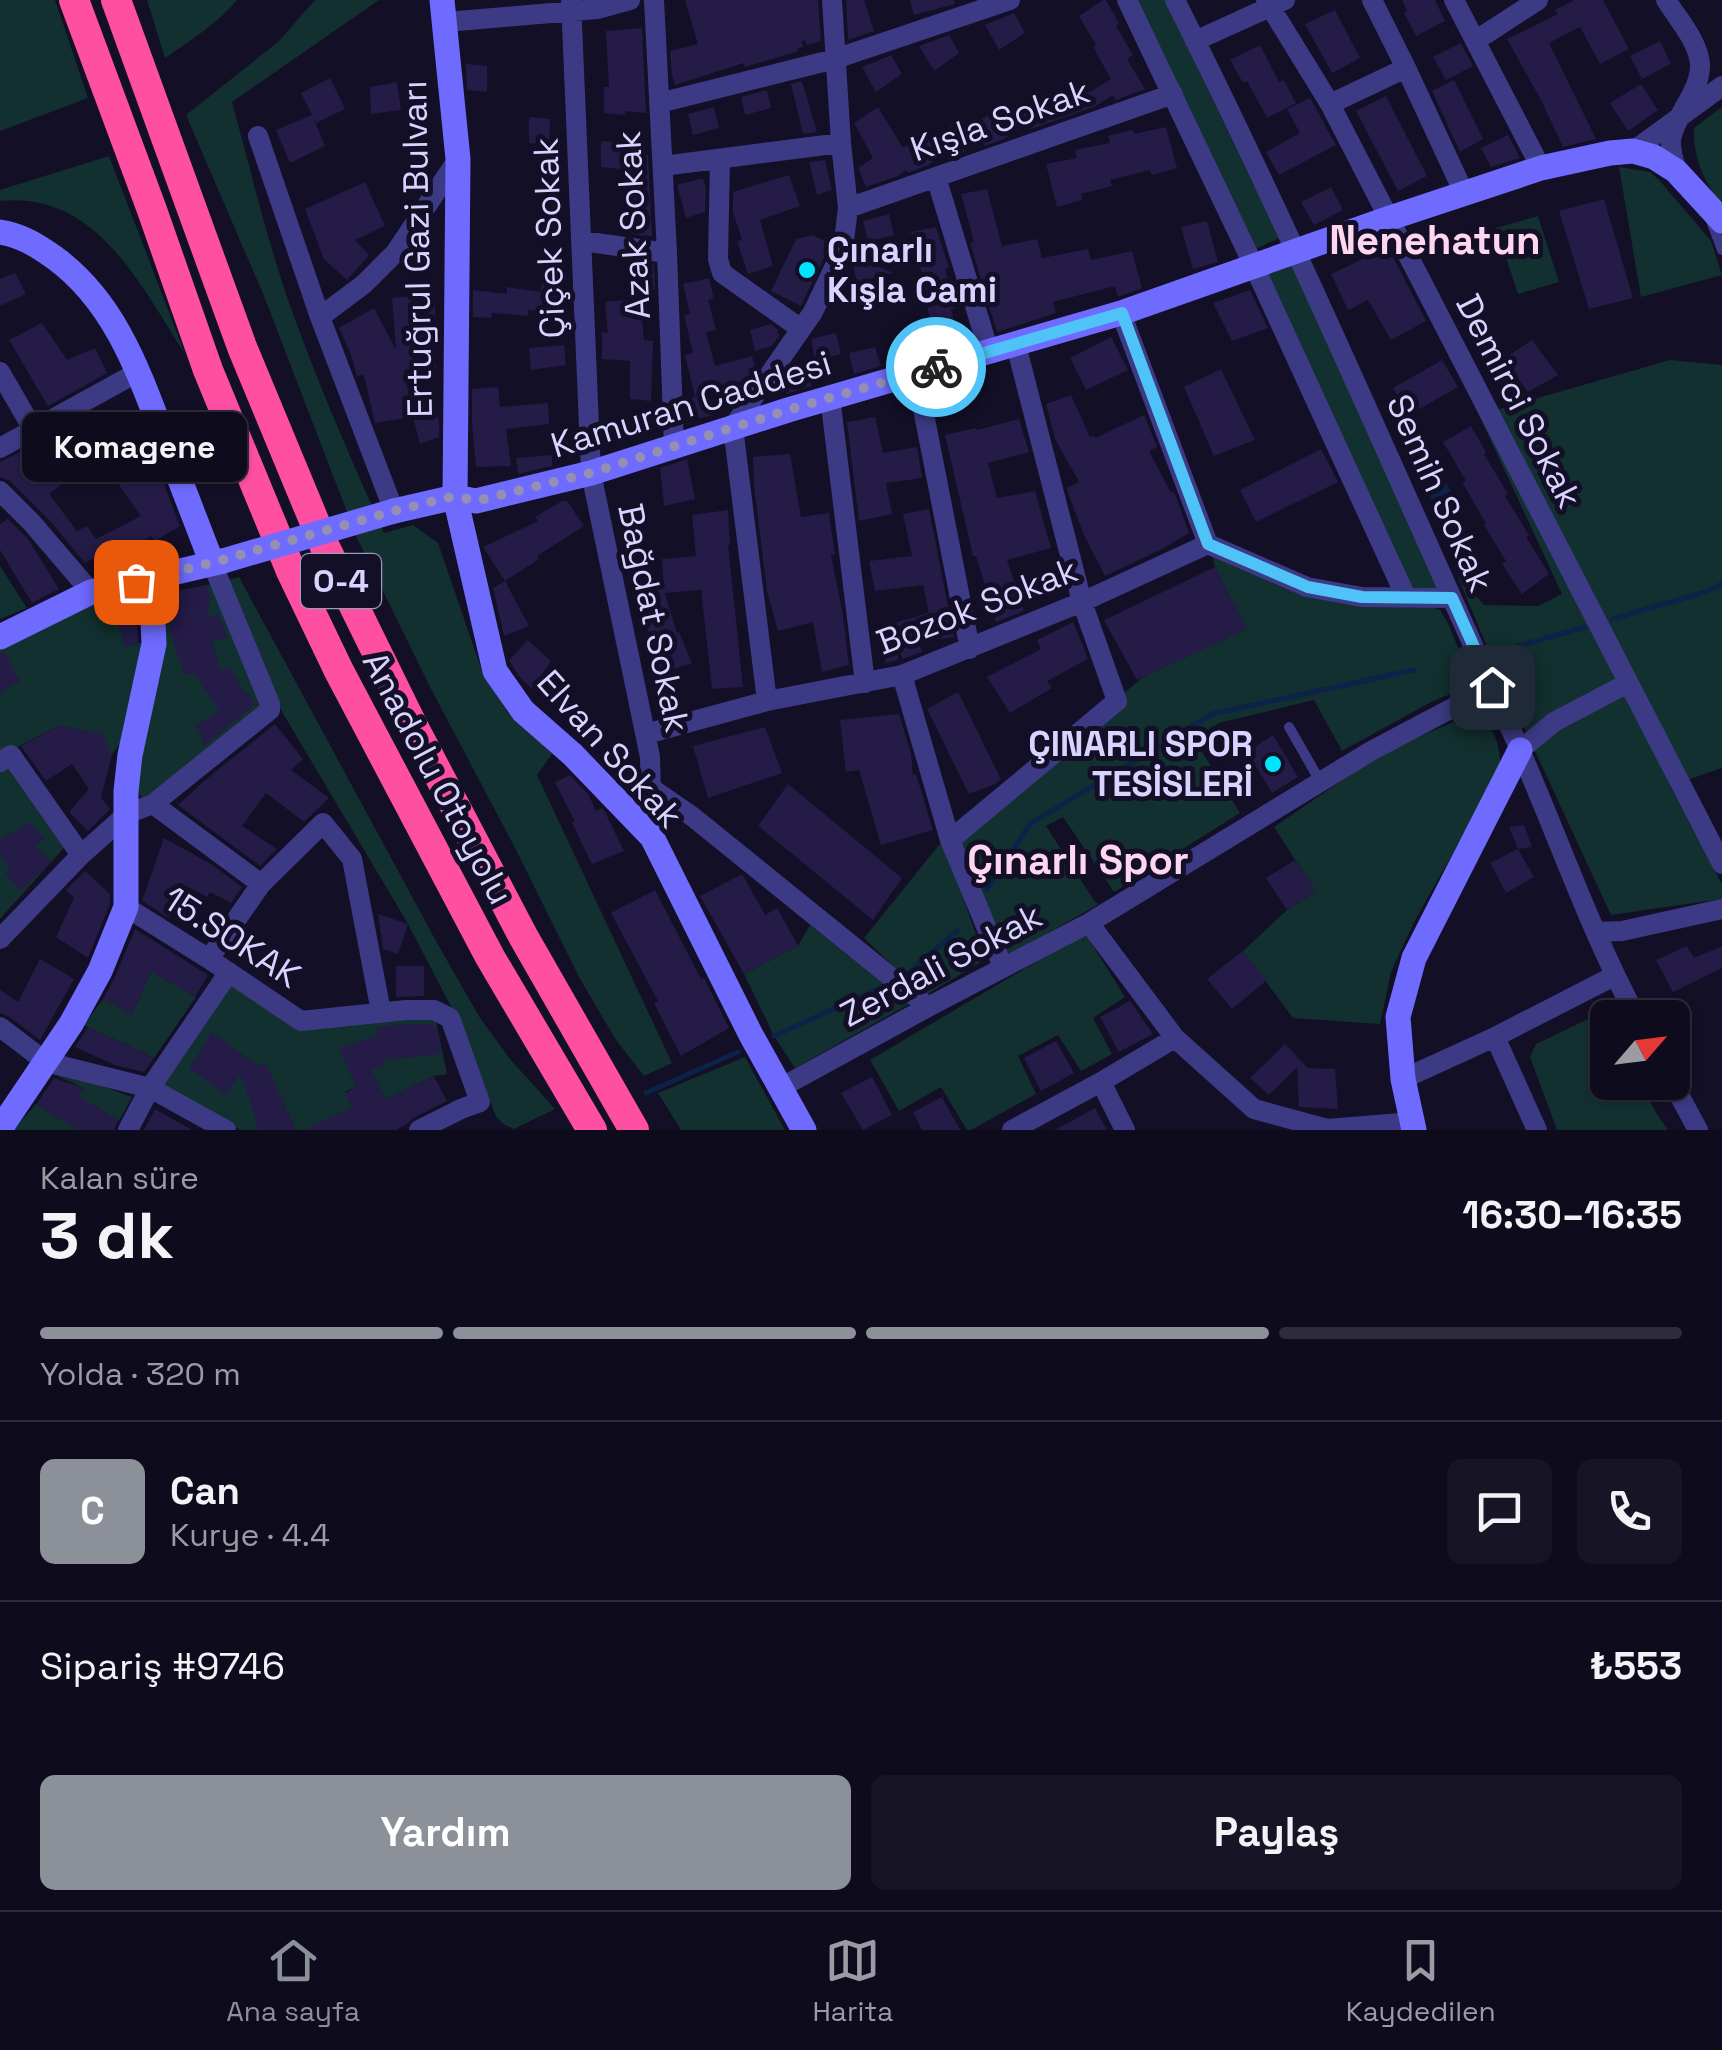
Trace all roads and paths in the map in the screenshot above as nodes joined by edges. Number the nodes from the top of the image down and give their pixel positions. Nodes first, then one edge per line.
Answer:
1 (74, 0) edge
2 (116, 0) edge
3 (630, 0) edge
4 (654, 0) edge
5 (832, 0) edge
6 (1010, 0) edge
7 (1127, 0) edge
8 (1175, 0) edge
9 (1372, 0) edge
10 (1454, 0) edge
11 (1538, 0) edge
12 (1666, 0) edge
13 (1273, 2) edge
14 (571, 6) edge
15 (444, 11) edge
16 (1475, 40) junction
17 (1196, 41) junction
18 (836, 59) junction
19 (1406, 68) junction
20 (1722, 86) edge
21 (1173, 94) junction
22 (659, 103) junction
23 (1330, 104) junction
24 (1681, 116) junction
25 (258, 136) dead end
26 (841, 142) junction
27 (1633, 151) junction
28 (458, 159) junction
29 (720, 159) junction
30 (662, 166) junction
31 (1541, 168) junction
32 (1676, 170) junction
33 (936, 178) junction
34 (1464, 194) junction
35 (848, 208) junction
36 (1715, 214) edge
37 (1387, 219) junction
38 (0, 232) edge
39 (582, 241) junction
40 (1722, 250) edge
41 (1296, 252) junction
42 (668, 253) junction
43 (1254, 266) junction
44 (1122, 313) junction
45 (320, 316) junction
46 (801, 329) junction
47 (1016, 344) junction
48 (988, 352) junction
49 (0, 372) edge
50 (138, 372) junction
51 (916, 373) junction
52 (830, 398) junction
53 (733, 428) junction
54 (33, 429) junction
55 (674, 446) junction
56 (0, 448) edge
57 (591, 473) junction
58 (0, 491) edge
59 (455, 496) junction
60 (394, 511) junction
61 (1208, 544) junction
62 (217, 562) junction
63 (151, 578) junction
64 (92, 592) junction
65 (1406, 598) junction
66 (1452, 598) junction
67 (1082, 602) junction
68 (0, 636) edge
69 (970, 648) junction
70 (902, 675) junction
71 (864, 684) junction
72 (1628, 684) junction
73 (1492, 687) junction
74 (768, 701) junction
75 (1289, 727) dead end
76 (646, 734) junction
77 (1520, 750) junction
78 (0, 762) edge
79 (1321, 782) junction
80 (651, 788) junction
81 (153, 804) junction
82 (127, 814) junction
83 (652, 836) junction
84 (950, 840) junction
85 (81, 855) junction
86 (1722, 864) edge
87 (261, 884) junction
88 (126, 906) junction
89 (1722, 909) edge
90 (1089, 923) junction
91 (1596, 932) junction
92 (0, 939) edge
93 (210, 959) junction
94 (1003, 967) junction
95 (229, 972) junction
96 (1614, 976) junction
97 (1627, 1000) edge
98 (928, 1007) junction
99 (381, 1012) junction
100 (0, 1027) edge
101 (1176, 1038) junction
102 (1495, 1038) junction
103 (46, 1062) junction
104 (1403, 1078) junction
105 (1100, 1082) junction
106 (782, 1087) junction
107 (150, 1088) junction
108 (1682, 1100) edge
109 (1413, 1126) edge
110 (0, 1129) edge
111 (128, 1130) edge
112 (226, 1130) edge
113 (419, 1130) edge
114 (592, 1130) edge
115 (634, 1130) edge
116 (804, 1130) edge
117 (1012, 1130) edge
118 (1124, 1130) edge
119 (1537, 1130) edge
120 (1698, 1130) edge

1 - 114 highway, Anadolu Otoyolu / O-4
2 - 115 highway, Anadolu Otoyolu / O-4
3 - 14 street
4 - 22 street, Azak Sokak
5 - 18 street
6 - 18 street
7 - 21 street
8 - 17 street, Semih Sokak
9 - 19 street
10 - 16 street
11 - 16 street
12 - 24 street
13 - 17 street
13 - 23 street, Demirci Sokak
14 - 15 street
14 - 39 street, Çiçek Sokak
15 - 28 street, Ertuğrul Gazi Bulvarı
16 - 31 street
17 - 41 street, Semih Sokak
18 - 22 street
18 - 26 street
19 - 23 street
19 - 34 street
20 - 24 street, Kamuran Caddesi
21 - 33 street, Kışla Sokak
21 - 43 street
22 - 30 street, Azak Sokak
23 - 37 street, Demirci Sokak
24 - 27 street, Kamuran Caddesi
24 - 32 street
25 - 45 street
26 - 29 street
26 - 35 street
27 - 31 street, Kamuran Caddesi
27 - 32 street
28 - 45 street
28 - 59 street, Ertuğrul Gazi Bulvarı
29 - 30 street
29 - 46 street
30 - 42 street, Azak Sokak
31 - 34 street, Kamuran Caddesi
32 - 36 street
33 - 35 street, Kışla Sokak
33 - 48 street
34 - 37 street, Kamuran Caddesi
35 - 46 street
36 - 40 lane
37 - 41 street, Kamuran Caddesi
37 - 72 street, Demirci Sokak
38 - 50 street
39 - 42 street
39 - 57 street, Çiçek Sokak
41 - 43 street, Kamuran Caddesi
41 - 66 street, Semih Sokak
42 - 55 street, Azak Sokak
43 - 44 street, Kamuran Caddesi
43 - 65 street
44 - 47 street, Kamuran Caddesi
44 - 61 street
45 - 60 street
46 - 53 street
47 - 48 street, Kamuran Caddesi
47 - 67 street
48 - 51 street, Kamuran Caddesi
49 - 54 street
50 - 54 street
50 - 62 street
51 - 52 street, Kamuran Caddesi
51 - 69 street
52 - 53 street, Kamuran Caddesi
52 - 71 street
53 - 55 street, Kamuran Caddesi
53 - 74 street
54 - 56 street
55 - 57 street, Kamuran Caddesi
57 - 59 street, Kamuran Caddesi
57 - 76 street, Bağdat Sokak
58 - 64 street
59 - 60 street, Kamuran Caddesi
59 - 83 street, Elvan Sokak
60 - 62 street, Kamuran Caddesi, bridge
61 - 65 street
61 - 67 street, Bozok Sokak
62 - 63 street, Kamuran Caddesi
62 - 81 street
63 - 64 street, Kamuran Caddesi
63 - 82 street
64 - 68 street, Kamuran Caddesi
65 - 66 street
66 - 73 street, Semih Sokak
67 - 69 street, Bozok Sokak
67 - 84 street
69 - 70 street, Bozok Sokak
70 - 71 street, Bozok Sokak
70 - 84 street
71 - 74 street, Bozok Sokak
72 - 77 street
72 - 86 street, Demirci Sokak
73 - 77 street, Semih Sokak
73 - 79 street, Zerdali Sokak
74 - 76 street, Bozok Sokak
75 - 79 lane
76 - 80 street, Bağdat Sokak
77 - 91 street, Semih Sokak
77 - 104 street
78 - 85 street
79 - 90 street, Zerdali Sokak
80 - 83 street, Bağdat Sokak
80 - 98 street
81 - 82 street
81 - 87 street, 15.SOKAK
82 - 85 street
82 - 88 street
83 - 106 street, Elvan Sokak
84 - 94 street
85 - 92 street
87 - 93 street, 15.SOKAK
87 - 99 street, 15.SOKAK
88 - 93 street, 15.SOKAK
88 - 103 street
89 - 91 street
90 - 94 street, Zerdali Sokak
90 - 101 street
91 - 96 street, Semih Sokak
93 - 95 street, 15.SOKAK
94 - 98 street, Zerdali Sokak
95 - 99 street, 15.SOKAK
95 - 107 street
96 - 97 street, Semih Sokak
96 - 102 street
98 - 106 street, Zerdali Sokak
99 - 113 street, 15.SOKAK
100 - 103 street
101 - 105 street
101 - 109 street
102 - 104 street
102 - 119 street
103 - 107 street
103 - 110 street
104 - 109 street
105 - 117 street
105 - 118 street
106 - 116 street, Elvan Sokak
107 - 111 street
107 - 112 street
108 - 120 street

